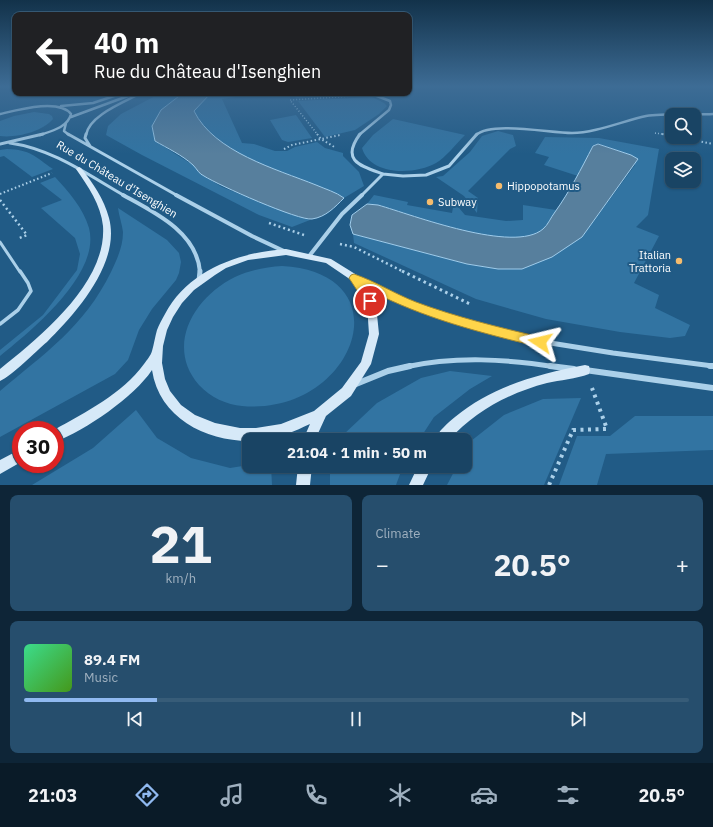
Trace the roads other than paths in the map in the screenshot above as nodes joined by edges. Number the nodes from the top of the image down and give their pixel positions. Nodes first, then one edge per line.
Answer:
1 (21, 109) edge
2 (65, 109) edge
3 (94, 109) edge
4 (113, 109) edge
5 (390, 109) edge
6 (0, 114) edge
7 (713, 114) edge
8 (71, 117) junction
9 (66, 123) junction
10 (10, 143) junction
11 (1, 144) edge
12 (92, 148) junction
13 (79, 169) junction
14 (383, 174) junction
15 (1, 244) edge
16 (286, 252) junction
17 (310, 255) junction
18 (354, 278) junction
19 (199, 281) junction
20 (0, 324) edge
21 (156, 355) junction
22 (713, 366) edge
23 (585, 370) junction
24 (0, 376) edge
25 (353, 385) junction
26 (713, 388) edge
27 (321, 413) junction
28 (64, 431) edge
29 (312, 433) edge
30 (446, 433) edge
31 (12, 460) edge
32 (0, 467) edge
33 (304, 473) edge
34 (422, 473) edge
35 (303, 485) edge
36 (416, 485) edge

1 - 6 street
2 - 8 street
3 - 8 street
4 - 12 street, Rue du Château d'Isenghien
5 - 14 street
7 - 14 street
8 - 9 street
9 - 10 street
9 - 12 street, Rue du Château d'Isenghien
10 - 11 street
10 - 13 street, Rue du Château d'Isenghien
12 - 16 street, Rue du Château d'Isenghien
13 - 19 street, Rue du Château d'Isenghien
13 - 24 street
14 - 17 street
15 - 20 lane
16 - 17 street, Rue du Château d'Isenghien
16 - 19 street, Rue du Château d'Isenghien
17 - 18 street, Rue du Château d'Isenghien
18 - 22 street, Rue du Château d'Isenghien
18 - 25 street, Rue du Château d'Isenghien
19 - 21 street, Rue du Château d'Isenghien
21 - 27 street, Rue du Château d'Isenghien
21 - 28 street
23 - 25 street, Rue du Château d'Isenghien
23 - 26 street, Rue du Château d'Isenghien
23 - 30 street
25 - 27 street, Rue du Château d'Isenghien
27 - 29 street
31 - 32 street
33 - 35 street
34 - 36 street

